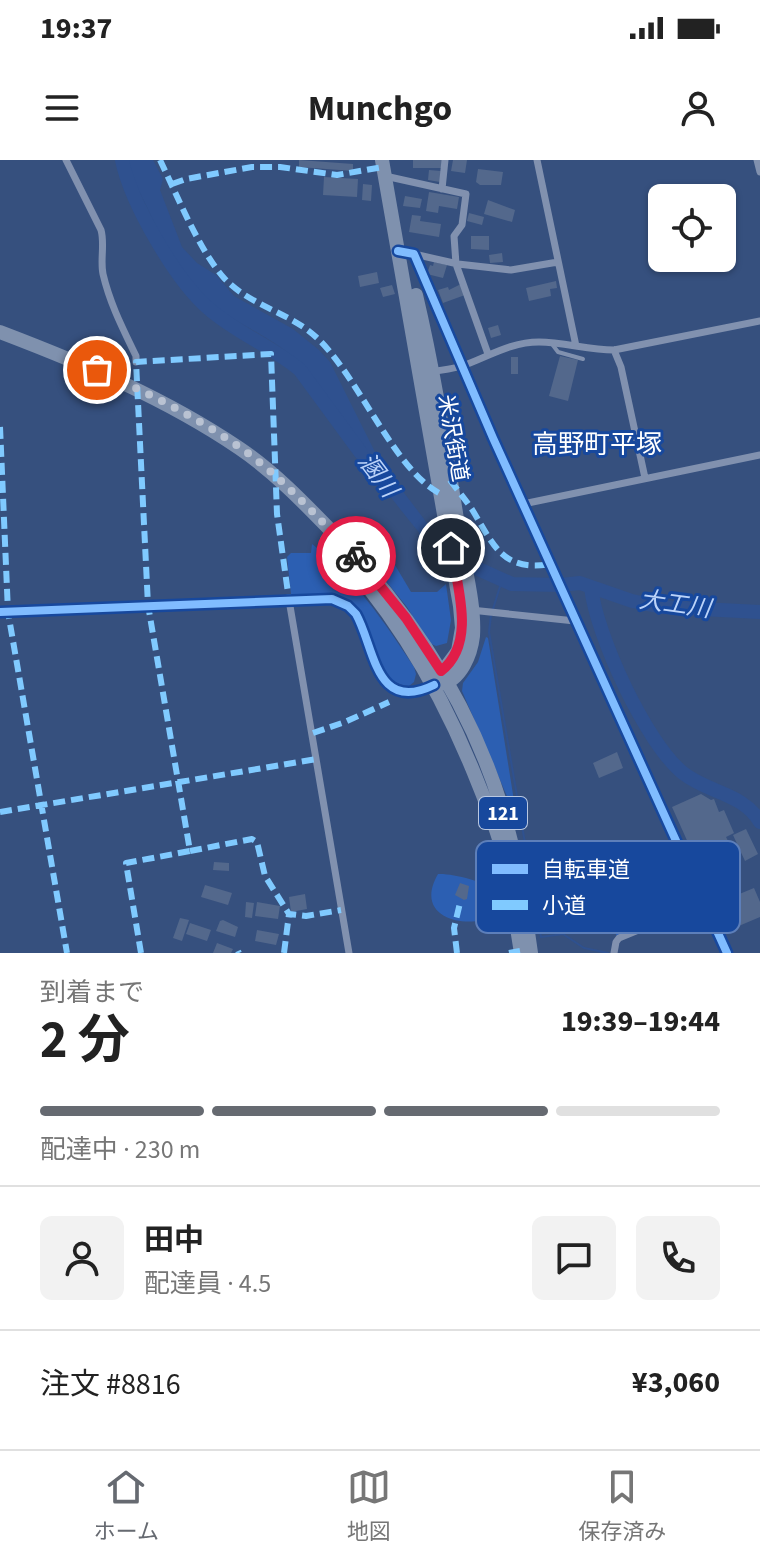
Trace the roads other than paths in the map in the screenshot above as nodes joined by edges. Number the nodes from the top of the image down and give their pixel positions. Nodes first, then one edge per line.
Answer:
1 (66, 160) edge
2 (382, 160) edge
3 (445, 160) edge
4 (537, 160) edge
5 (757, 160) edge
6 (760, 172) edge
7 (386, 183) junction
8 (442, 189) junction
9 (406, 253) junction
10 (558, 262) junction
11 (456, 264) junction
12 (760, 321) edge
13 (0, 332) edge
14 (0, 339) edge
15 (550, 343) junction
16 (576, 346) junction
17 (614, 350) junction
18 (488, 354) junction
19 (583, 359) dead end
20 (136, 362) dead end
21 (461, 366) junction
22 (426, 373) junction
23 (760, 455) edge
24 (645, 478) junction
25 (523, 504) junction
26 (289, 600) junction
27 (467, 608) junction
28 (0, 612) edge
29 (575, 621) junction
30 (426, 661) junction
31 (441, 679) junction
32 (499, 841) edge
33 (511, 841) edge
34 (676, 841) edge
35 (518, 933) edge
36 (528, 933) edge
37 (631, 933) edge
38 (718, 933) edge
39 (349, 953) edge
40 (521, 953) edge
41 (531, 953) edge
42 (614, 953) edge
43 (727, 953) edge

1 - 20 street
2 - 7 highway, 米沢街道
3 - 8 street
4 - 10 street
5 - 6 street
7 - 8 street
7 - 9 highway, 米沢街道
8 - 11 street
9 - 11 street
9 - 21 street
9 - 22 highway, 米沢街道
10 - 11 street
10 - 16 street
11 - 18 street
12 - 17 street
13 - 30 highway, 121
14 - 30 highway, 121
15 - 16 street
15 - 18 street
15 - 19 lane
16 - 17 street
17 - 24 street
18 - 21 street
21 - 22 street
21 - 25 street
22 - 27 highway, 米沢街道
23 - 24 street
24 - 25 street
25 - 29 street
26 - 28 street
26 - 31 street
26 - 39 street
27 - 29 street
27 - 31 highway, 米沢街道
29 - 34 street
30 - 31 highway, 121
31 - 32 highway, 121
31 - 33 highway, 121
35 - 40 highway, 121
36 - 41 highway, 121
37 - 42 street
38 - 43 street

